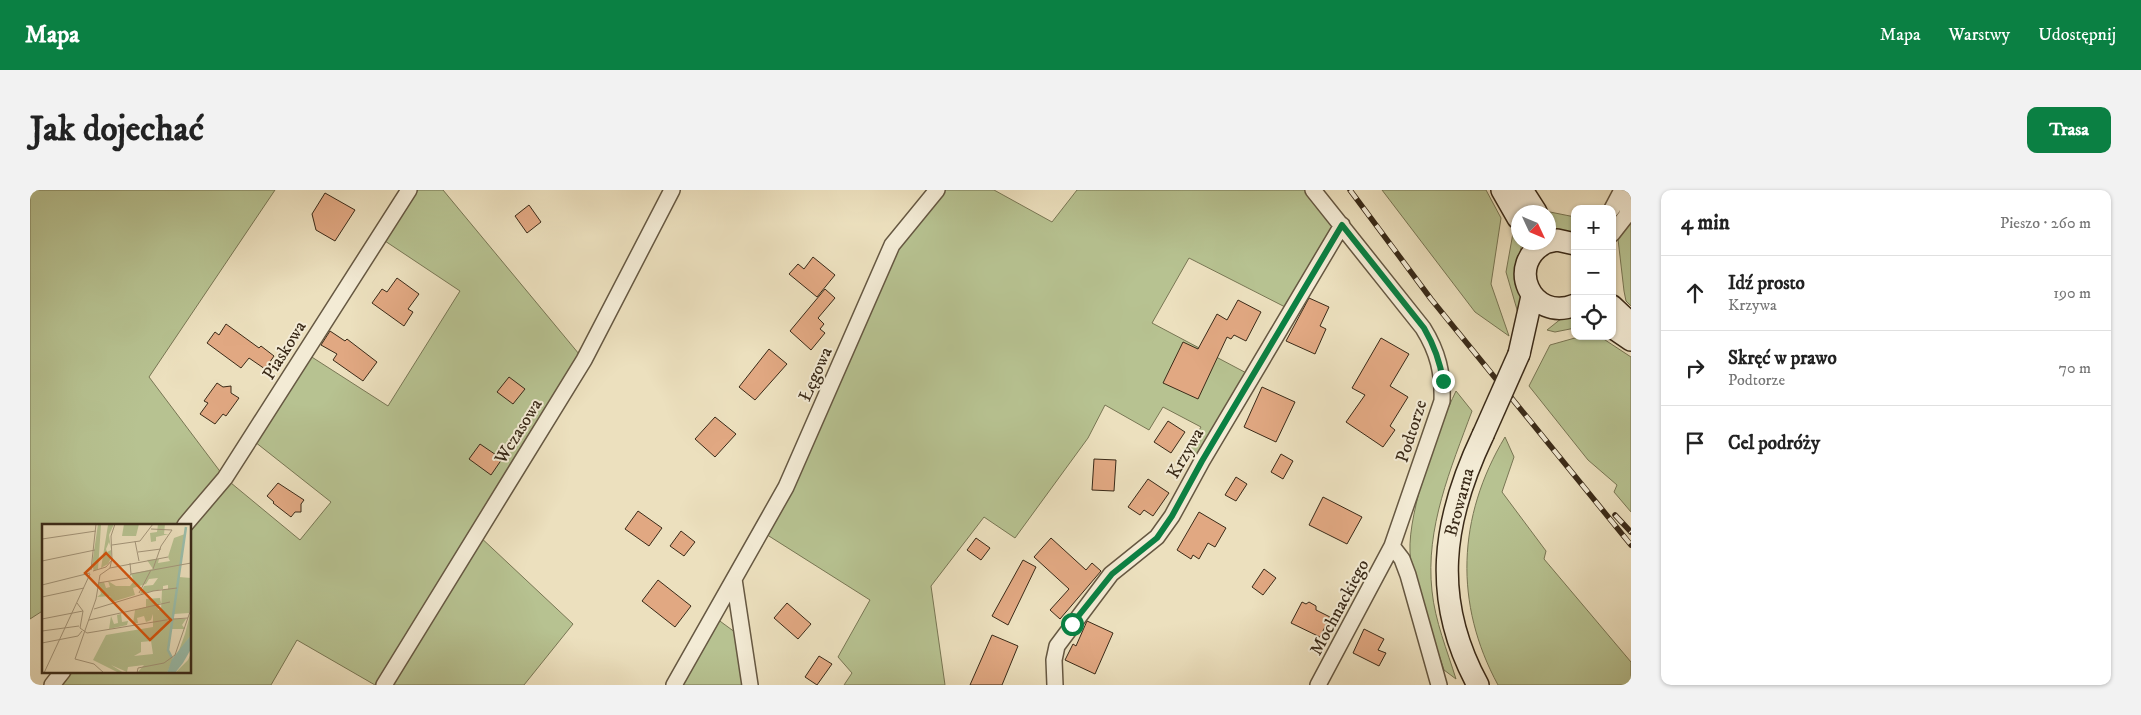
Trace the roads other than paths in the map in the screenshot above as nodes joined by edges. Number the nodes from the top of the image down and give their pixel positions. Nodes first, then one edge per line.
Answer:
1 (409, 190) edge
2 (672, 190) edge
3 (937, 190) edge
4 (1313, 190) edge
5 (1502, 190) edge
6 (1522, 190) edge
7 (1622, 190) edge
8 (1631, 199) edge
9 (1532, 205) edge
10 (1614, 205) edge
11 (1511, 206) edge
12 (1342, 225) junction
13 (1616, 229) edge
14 (1561, 241) edge
15 (1528, 251) edge
16 (1532, 296) junction
17 (1571, 306) edge
18 (1551, 308) junction
19 (1616, 310) edge
20 (1631, 324) edge
21 (1616, 330) edge
22 (1631, 340) edge
23 (1520, 354) junction
24 (186, 524) edge
25 (1392, 546) junction
26 (734, 579) junction
27 (62, 672) edge
28 (52, 685) edge
29 (384, 685) edge
30 (674, 685) edge
31 (750, 685) edge
32 (1055, 685) edge
33 (1318, 685) edge
34 (1438, 685) edge
35 (1478, 685) edge

1 - 24 street, Piaskowa
2 - 29 street, Wczasowa
3 - 26 street, Łęgowa
4 - 12 street, Podtorze
5 - 11 street
6 - 9 street
7 - 10 street
8 - 13 street
12 - 25 street, Podtorze
12 - 32 street, Krzywa
14 - 15 street
15 - 16 street
16 - 18 street
16 - 23 street, Browarna
17 - 18 street
18 - 23 street, Browarna
19 - 20 street
21 - 22 street
23 - 35 street, Browarna, bridge
25 - 33 street, Mochnackiego
25 - 34 street
26 - 30 street, Łęgowa
26 - 31 street
27 - 28 street

